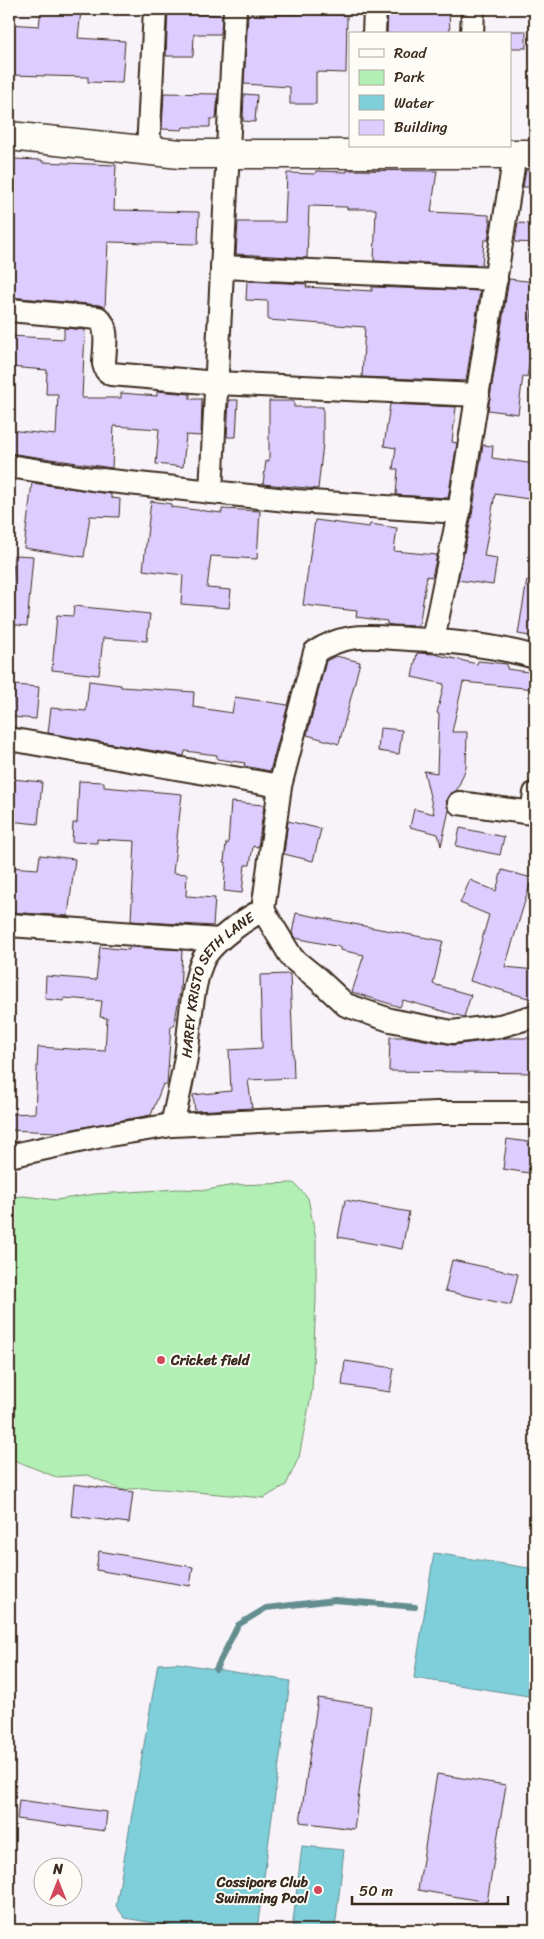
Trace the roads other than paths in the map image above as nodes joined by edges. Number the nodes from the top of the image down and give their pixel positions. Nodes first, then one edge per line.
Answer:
1 (155, 9) edge
2 (235, 9) edge
3 (375, 9) edge
4 (473, 9) edge
5 (374, 32) edge
6 (472, 32) edge
7 (9, 136) edge
8 (367, 150) edge
9 (468, 150) edge
10 (148, 151) junction
11 (228, 154) junction
12 (525, 154) edge
13 (222, 268) junction
14 (496, 279) junction
15 (9, 310) edge
16 (216, 383) junction
17 (478, 395) junction
18 (9, 466) edge
19 (211, 492) junction
20 (459, 512) junction
21 (432, 640) junction
22 (535, 656) edge
23 (9, 738) edge
24 (280, 786) junction
25 (535, 793) edge
26 (459, 803) dead end
27 (263, 910) junction
28 (9, 926) edge
29 (219, 940) junction
30 (535, 1016) edge
31 (535, 1113) edge
32 (172, 1125) junction
33 (9, 1156) edge

1 - 10 street
2 - 11 street
3 - 5 street
4 - 6 street
7 - 10 street
8 - 9 street
8 - 11 street
9 - 12 street
10 - 11 street
11 - 13 street
12 - 14 street
13 - 14 street
13 - 16 street
14 - 17 street
15 - 16 street
16 - 17 street
16 - 19 street
17 - 20 street
18 - 19 street
19 - 20 street
20 - 21 street
21 - 22 street
21 - 24 street, HAREY KRISTO SETH LANE
23 - 24 street
24 - 27 street, HAREY KRISTO SETH LANE
25 - 26 street
27 - 29 street, HAREY KRISTO SETH LANE
27 - 30 street
28 - 29 street
29 - 32 street, HAREY KRISTO SETH LANE
31 - 32 street
32 - 33 street

